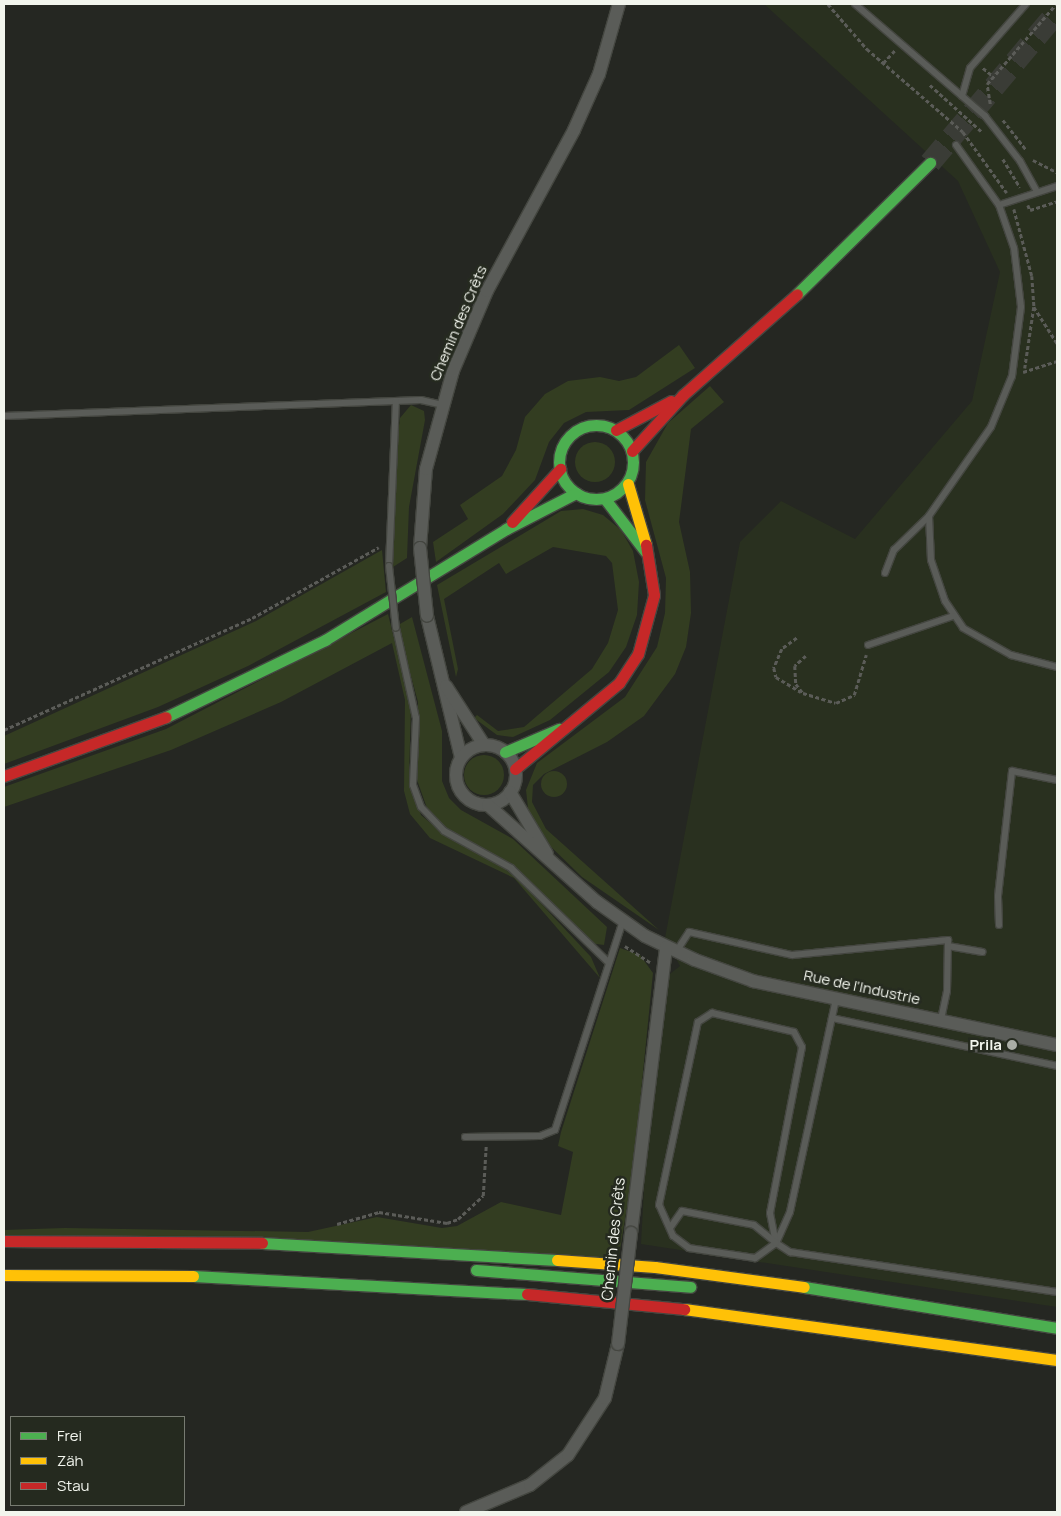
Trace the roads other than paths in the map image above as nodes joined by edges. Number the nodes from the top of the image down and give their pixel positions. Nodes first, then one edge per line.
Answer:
1 (620, 4) edge
2 (855, 4) edge
3 (1026, 4) edge
4 (962, 96) junction
5 (956, 145) dead end
6 (930, 163) tunnel mouth
7 (1057, 186) edge
8 (1037, 192) junction
9 (999, 204) junction
10 (683, 395) junction
11 (396, 401) junction
12 (442, 405) junction
13 (4, 416) edge
14 (616, 430) junction
15 (632, 451) junction
16 (560, 469) junction
17 (628, 484) junction
18 (576, 493) junction
19 (605, 499) junction
20 (929, 516) junction
21 (506, 529) junction
22 (646, 552) junction
23 (885, 573) dead end
24 (953, 616) junction
25 (868, 645) road end
26 (1057, 667) edge
27 (441, 677) junction
28 (563, 728) junction
29 (484, 745) junction
30 (505, 752) junction
31 (461, 758) junction
32 (515, 769) junction
33 (4, 776) edge
34 (1057, 780) edge
35 (510, 792) junction
36 (488, 805) junction
37 (549, 859) junction
38 (623, 922) junction
39 (999, 925) dead end
40 (948, 946) junction
41 (671, 949) junction
42 (982, 952) dead end
43 (607, 962) junction
44 (836, 999) junction
45 (832, 1018) junction
46 (941, 1020) junction
47 (1057, 1045) edge
48 (1057, 1066) edge
49 (465, 1137) dead end
50 (670, 1228) junction
51 (4, 1241) edge
52 (776, 1243) junction
53 (4, 1254) edge
54 (119, 1256) dead end
55 (297, 1259) dead end
56 (416, 1266) dead end
57 (466, 1269) dead end
58 (4, 1275) edge
59 (704, 1288) dead end
60 (1057, 1292) edge
61 (849, 1308) dead end
62 (1057, 1328) edge
63 (1057, 1342) edge
64 (1057, 1360) edge
65 (466, 1512) edge

1 - 12 street, Chemin des Crêts
2 - 4 lane
3 - 4 lane
4 - 8 lane
5 - 9 lane
6 - 10 highway
7 - 8 lane
8 - 9 lane
9 - 20 lane
10 - 14 highway
10 - 15 highway
11 - 12 lane
11 - 13 lane
11 - 43 lane, bridge
12 - 27 street, Chemin des Crêts, bridge
14 - 15 highway
14 - 16 highway
15 - 17 highway
16 - 18 highway
16 - 21 highway
17 - 19 highway
17 - 22 highway
18 - 19 highway
18 - 21 highway
19 - 22 highway
20 - 23 lane
20 - 24 lane
21 - 33 highway
22 - 28 highway
24 - 25 lane
24 - 26 lane
27 - 29 street, Chemin des Crêts
27 - 31 street, Chemin des Crêts
28 - 30 highway
28 - 32 highway
29 - 30 street
29 - 31 street
30 - 32 street
31 - 36 street, Chemin des Crêts
32 - 35 street
34 - 39 lane
35 - 36 street
35 - 37 street, Chemin des Crêts
36 - 37 street, Chemin des Crêts
37 - 38 street, Chemin des Crêts
38 - 41 street, Chemin des Crêts
38 - 43 lane
40 - 41 lane
40 - 42 lane
40 - 46 lane
41 - 44 street, Rue de l'Industrie
41 - 65 street, Chemin des Crêts, bridge
43 - 49 lane
44 - 45 lane
44 - 46 street, Rue de l'Industrie
45 - 48 lane
45 - 52 lane
46 - 47 street, Rue de l'Industrie
50 - 52 lane
50 - 52 lane
50 - 52 lane
51 - 62 highway
52 - 60 lane
53 - 54 highway
55 - 56 highway
57 - 59 highway
58 - 64 highway
61 - 63 highway

